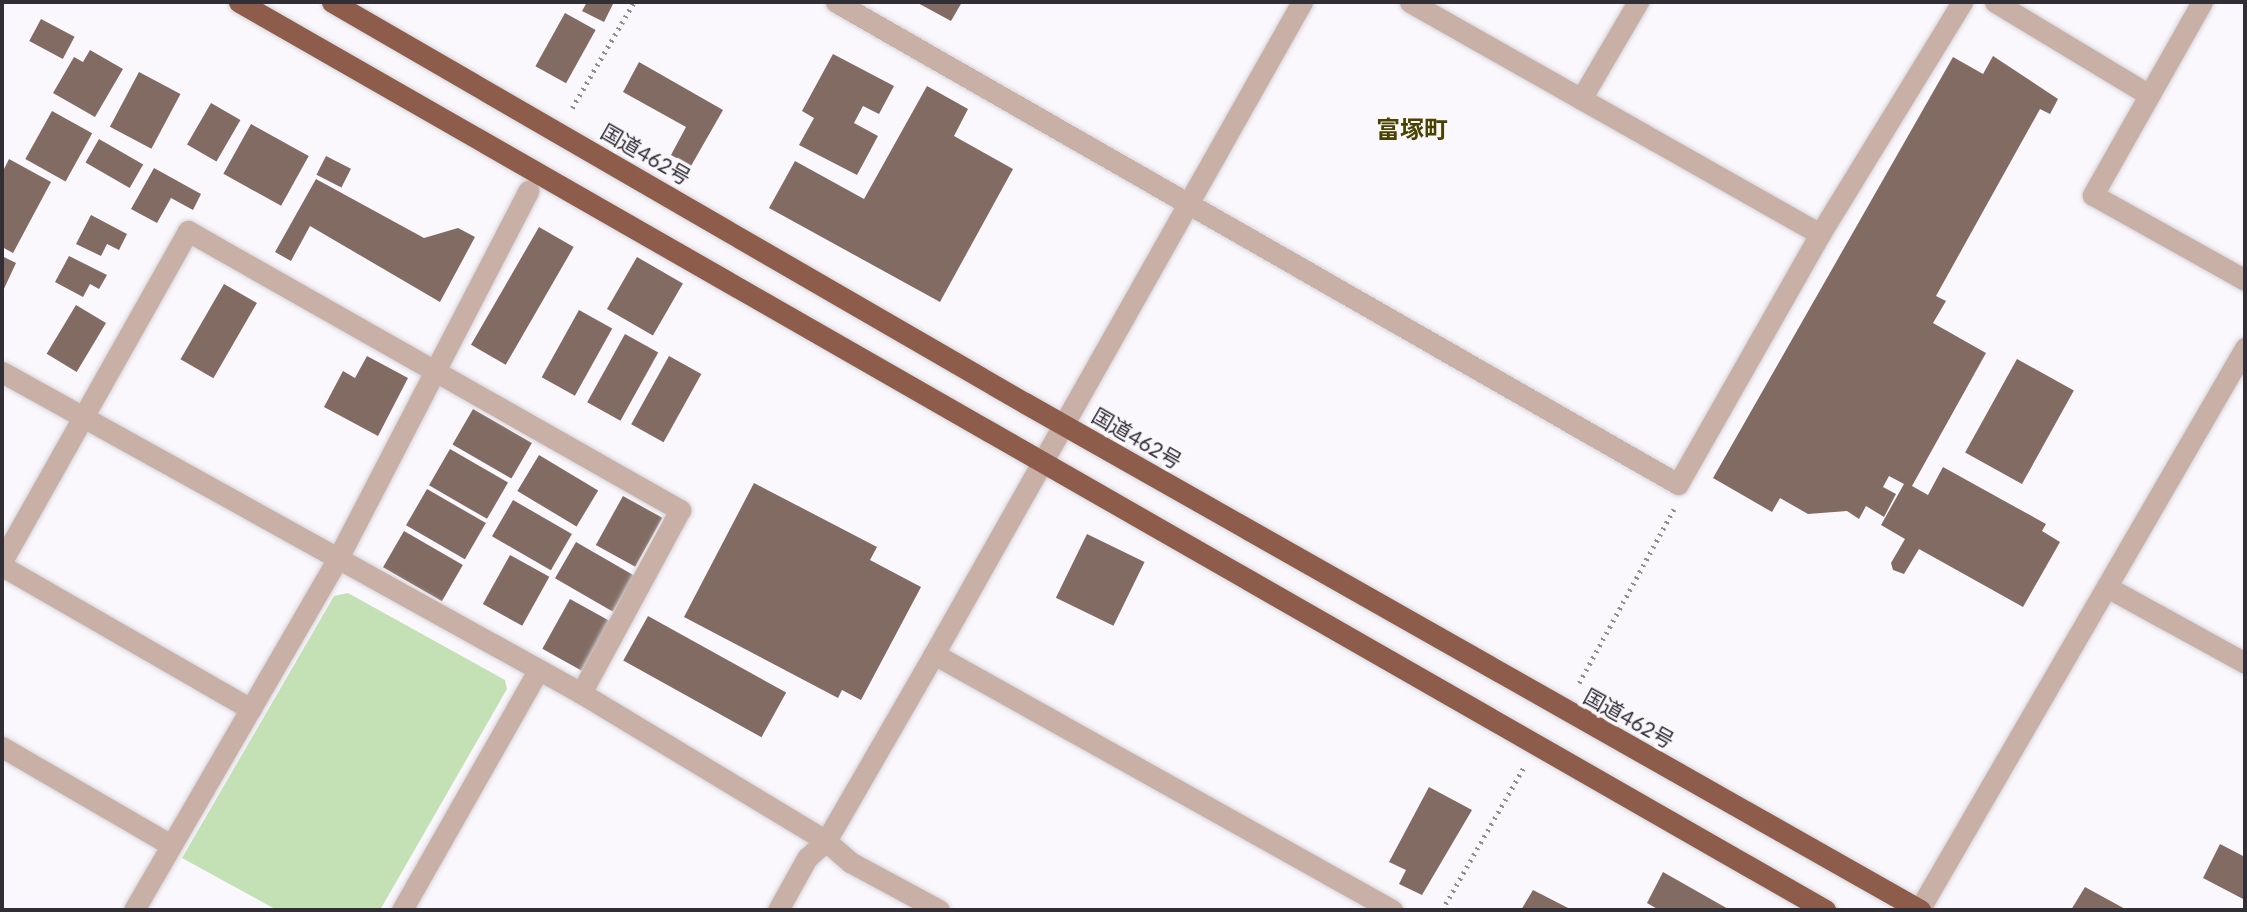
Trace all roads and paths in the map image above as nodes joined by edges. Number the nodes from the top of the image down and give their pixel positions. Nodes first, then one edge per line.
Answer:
1 (239, 2) edge
2 (332, 2) edge
3 (634, 2) edge
4 (836, 2) edge
5 (1302, 2) edge
6 (1410, 2) edge
7 (1638, 2) edge
8 (1962, 2) edge
9 (1995, 2) edge
10 (2202, 2) edge
11 (2149, 95) junction
12 (1581, 99) junction
13 (572, 108) dead end
14 (528, 191) dead end
15 (1188, 203) junction
16 (1820, 234) junction
17 (2245, 280) edge
18 (2245, 348) edge
19 (435, 371) junction
20 (2, 372) edge
21 (83, 418) junction
22 (1062, 424) junction
23 (1042, 460) junction
24 (1678, 484) junction
25 (337, 560) junction
26 (2, 564) edge
27 (2107, 587) junction
28 (934, 654) junction
29 (2245, 663) edge
30 (537, 672) junction
31 (1579, 683) dead end
32 (581, 693) junction
33 (251, 709) junction
34 (2, 747) edge
35 (1525, 766) dead end
36 (826, 841) junction
37 (171, 845) junction
38 (134, 910) edge
39 (402, 910) edge
40 (778, 910) edge
41 (939, 910) edge
42 (1392, 910) edge
43 (1442, 910) edge
44 (1825, 910) edge
45 (1920, 910) edge

1 - 23 highway
2 - 22 highway, 国道462号
3 - 13 path
4 - 15 street
5 - 15 street
6 - 12 street
7 - 12 street
8 - 16 street
9 - 11 street
10 - 11 street
11 - 17 street
12 - 16 street
14 - 19 street
15 - 22 street
15 - 24 street
16 - 24 street
18 - 27 street
19 - 21 street
19 - 25 street
19 - 32 street
20 - 21 street
21 - 25 street
21 - 26 street
22 - 23 street
22 - 45 highway, 国道462号
23 - 28 street
23 - 44 highway
24 - 31 path
25 - 30 street
25 - 33 street
26 - 33 street
27 - 29 street
27 - 45 street
28 - 36 street
28 - 42 street
30 - 32 street
30 - 39 street
32 - 36 street
33 - 37 street
34 - 37 street
35 - 43 path
36 - 40 street
36 - 41 street
37 - 38 street

